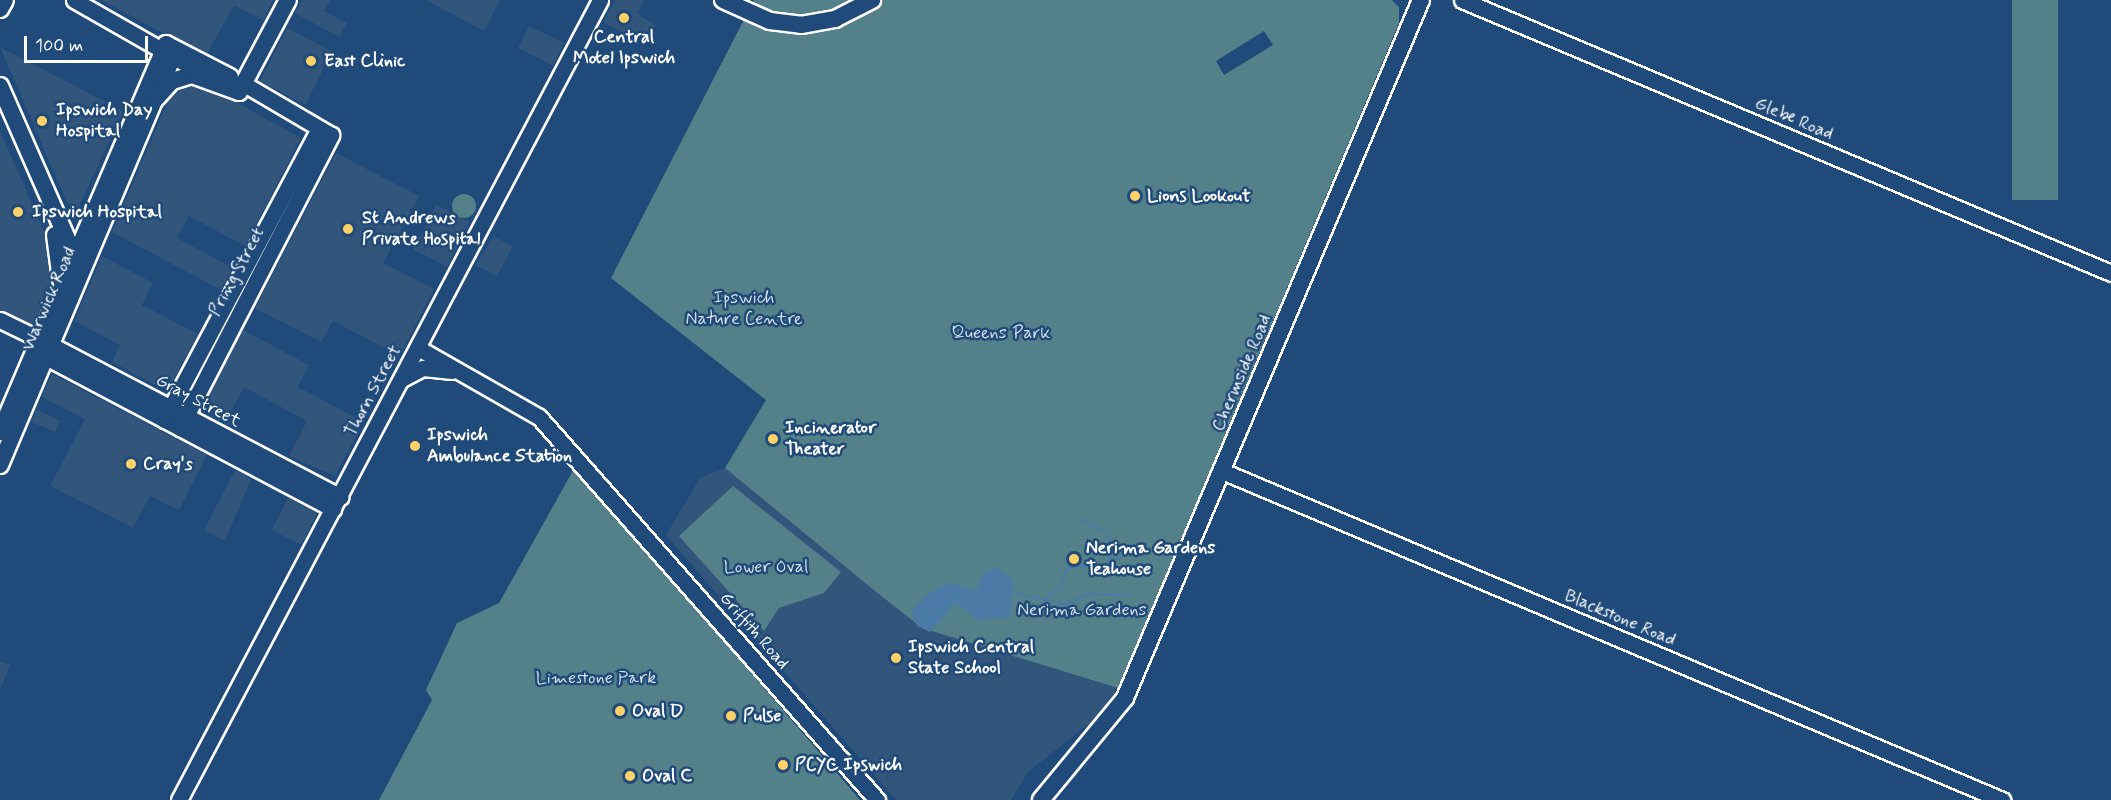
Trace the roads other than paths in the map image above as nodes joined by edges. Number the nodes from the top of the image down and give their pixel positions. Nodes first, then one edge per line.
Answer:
1 (4, 0) edge
2 (74, 0) edge
3 (288, 0) edge
4 (600, 0) edge
5 (723, 0) edge
6 (872, 0) edge
7 (1408, 0) edge
8 (1421, 0) edge
9 (1465, 1) edge
10 (0, 9) edge
11 (1413, 18) junction
12 (169, 51) junction
13 (214, 80) junction
14 (0, 86) edge
15 (242, 88) junction
16 (153, 102) junction
17 (0, 112) edge
18 (134, 129) junction
19 (325, 132) junction
20 (89, 218) junction
21 (57, 226) junction
22 (93, 246) junction
23 (75, 254) junction
24 (2111, 273) edge
25 (77, 283) junction
26 (58, 293) junction
27 (0, 320) edge
28 (0, 329) edge
29 (42, 348) junction
30 (418, 348) junction
31 (461, 371) junction
32 (402, 379) junction
33 (167, 414) junction
34 (183, 422) junction
35 (0, 432) edge
36 (0, 465) edge
37 (1222, 471) junction
38 (336, 503) junction
39 (1081, 750) junction
40 (179, 800) edge
41 (877, 800) edge
42 (1030, 800) edge
43 (1041, 800) edge
44 (2002, 800) edge

1 - 10 main road
2 - 12 street
3 - 15 main road
4 - 30 street, Thorn Street
5 - 6 main road
7 - 11 main road
8 - 11 main road, Chermside Road
9 - 24 street, Glebe Road
11 - 37 main road, Chermside Road
12 - 13 street
12 - 15 main road
12 - 16 street, Warwick Road
12 - 18 main road, Warwick Road
13 - 15 main road
13 - 16 main road
14 - 21 main road
15 - 19 street
16 - 18 main road, Warwick Road
17 - 21 main road
18 - 20 main road, Warwick Road
18 - 22 main road, Warwick Road
19 - 33 street, Pring Street
19 - 34 street, Pring Street
20 - 21 main road
20 - 23 main road, Warwick Road
21 - 23 main road
21 - 26 main road
22 - 23 main road
22 - 25 main road, Warwick Road
23 - 25 main road
23 - 26 main road, Warwick Road
25 - 29 main road, Warwick Road
26 - 29 main road, Warwick Road
27 - 29 street
28 - 29 street
29 - 33 street, Gray Street
29 - 35 main road, Warwick Road
29 - 36 main road, Warwick Road
30 - 31 street, Griffith Road
30 - 32 street, Thorn Street
31 - 32 street
31 - 41 street, Griffith Road
32 - 38 street, Thorn Street
33 - 34 street, Gray Street
34 - 38 street, Gray Street
37 - 39 main road, Chermside Road
37 - 44 street, Blackstone Road
38 - 40 street, Thorn Street
39 - 42 main road, Chermside Road
39 - 43 main road, Chermside Road

